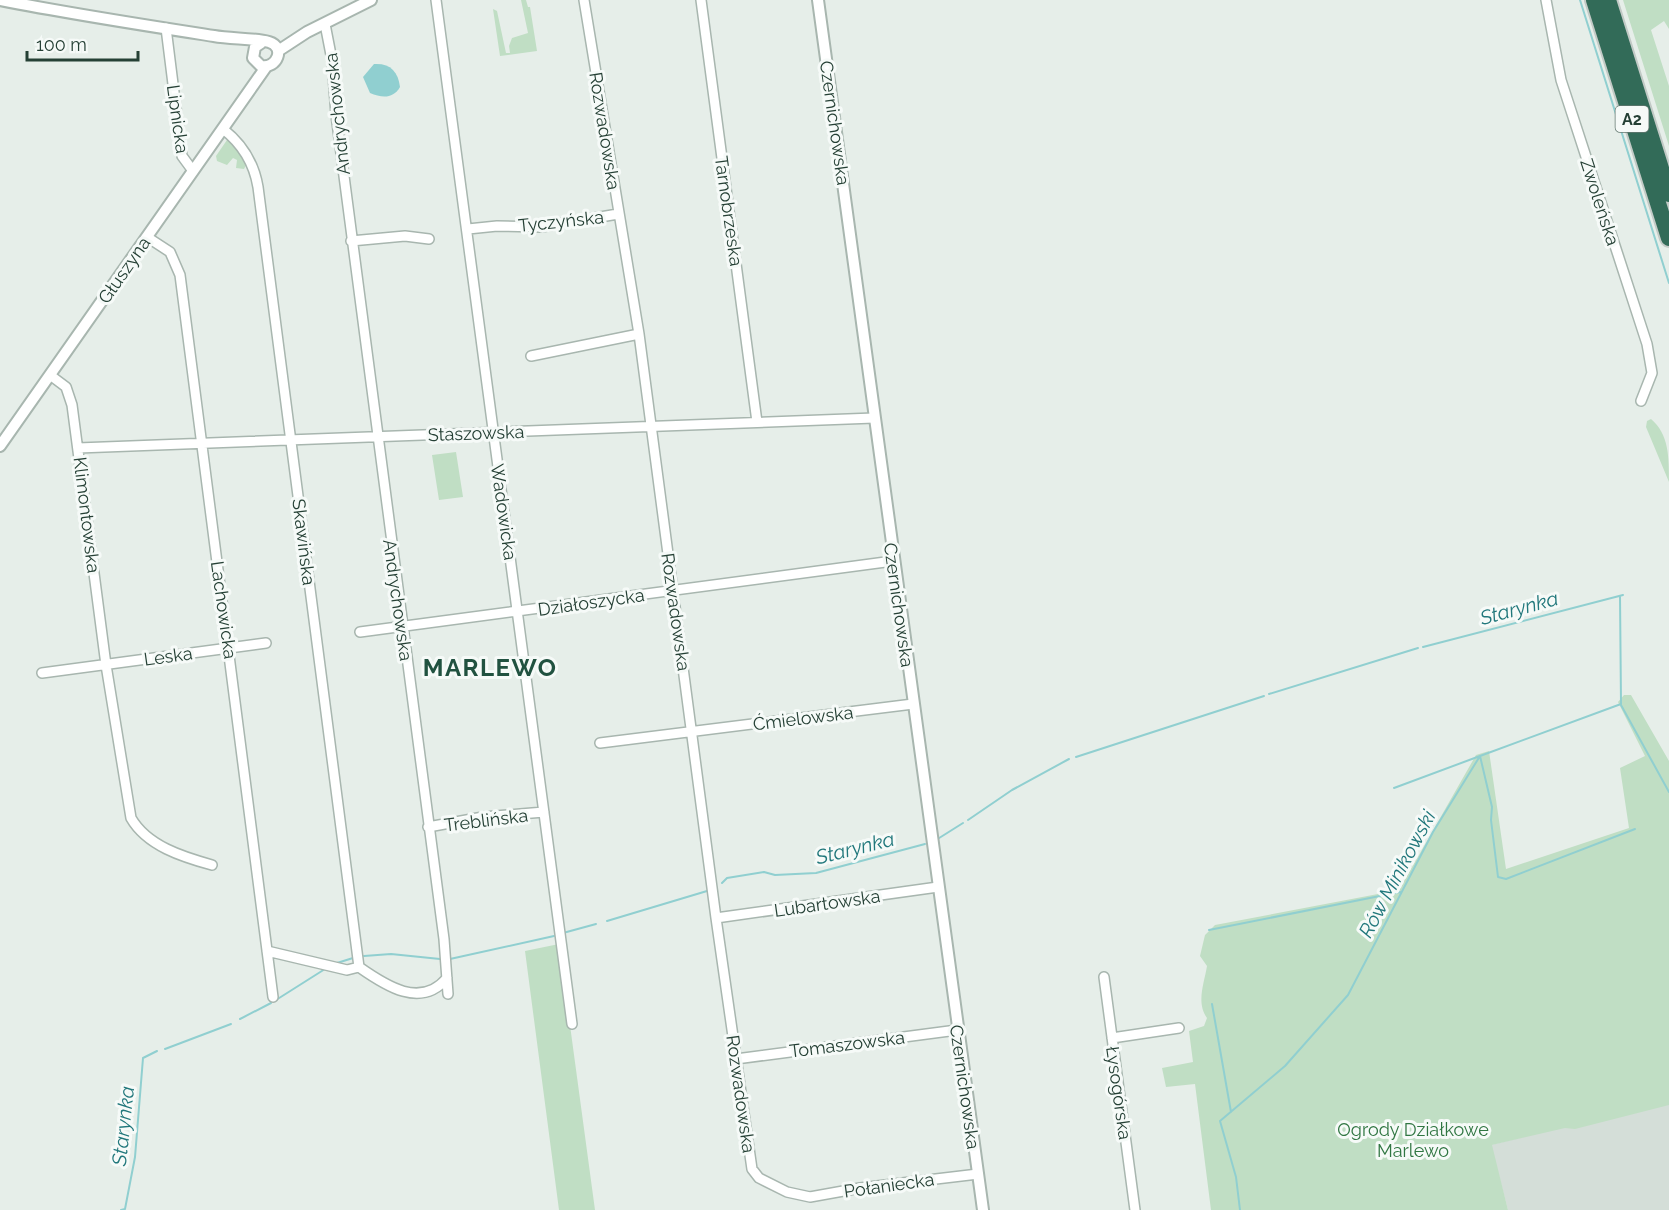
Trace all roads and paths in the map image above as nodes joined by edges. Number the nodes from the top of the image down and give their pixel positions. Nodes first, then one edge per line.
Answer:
1 (0, 0) edge
2 (371, 0) edge
3 (436, 0) edge
4 (584, 0) edge
5 (701, 0) edge
6 (818, 0) edge
7 (1546, 0) edge
8 (1594, 0) edge
9 (1608, 0) edge
10 (325, 24) junction
11 (166, 28) junction
12 (266, 47) junction
13 (261, 65) junction
14 (223, 129) junction
15 (193, 171) junction
16 (1669, 194) edge
17 (618, 214) junction
18 (468, 229) junction
19 (147, 237) junction
20 (1669, 238) edge
21 (429, 239) dead end
22 (351, 241) junction
23 (639, 333) junction
24 (531, 356) dead end
25 (50, 375) junction
26 (1641, 401) dead end
27 (874, 418) junction
28 (757, 422) junction
29 (650, 426) junction
30 (493, 432) junction
31 (376, 436) junction
32 (291, 440) junction
33 (202, 443) junction
34 (0, 446) edge
35 (78, 448) junction
36 (893, 561) junction
37 (673, 590) junction
38 (517, 612) junction
39 (401, 626) junction
40 (360, 632) dead end
41 (266, 643) dead end
42 (229, 648) junction
43 (106, 665) junction
44 (42, 673) dead end
45 (913, 704) junction
46 (693, 732) junction
47 (600, 743) dead end
48 (544, 812) junction
49 (428, 827) junction
50 (212, 865) dead end
51 (938, 887) junction
52 (716, 918) junction
53 (267, 951) junction
54 (359, 967) junction
55 (1104, 977) dead end
56 (447, 978) junction
57 (448, 994) dead end
58 (273, 997) dead end
59 (572, 1024) dead end
60 (1179, 1028) dead end
61 (957, 1030) junction
62 (1112, 1038) junction
63 (736, 1059) junction
64 (978, 1174) junction
65 (800, 1197) joint
66 (983, 1210) edge
67 (1135, 1210) edge

1 - 11 street
2 - 10 street
3 - 18 street, Wadowicka
4 - 17 street, Rozwadowska
5 - 28 street, Tarnobrzeska
6 - 27 street, Czernichowska
7 - 26 street, Zwoleńska
8 - 20 highway, A2
9 - 16 highway, A2
10 - 12 street
10 - 22 street, Andrychowska
11 - 12 street
11 - 15 street, Lipnicka
12 - 13 street
12 - 13 street, Głuszyna
13 - 14 street, Głuszyna
14 - 15 street, Głuszyna
14 - 32 street, Skawińska
15 - 19 street, Głuszyna
17 - 18 street, Tyczyńska
17 - 23 street, Rozwadowska
18 - 30 street, Wadowicka
19 - 25 street, Głuszyna
19 - 33 street, Lachowicka
21 - 22 street
22 - 31 street, Andrychowska
23 - 24 street
23 - 29 street, Rozwadowska
25 - 34 street, Głuszyna
25 - 35 street, Klimontowska
27 - 28 street, Staszowska
27 - 36 street, Czernichowska
28 - 29 street, Staszowska
29 - 30 street, Staszowska
29 - 37 street, Rozwadowska
30 - 31 street, Staszowska
30 - 38 street, Wadowicka
31 - 32 street, Staszowska
31 - 39 street, Andrychowska
32 - 33 street, Staszowska
32 - 54 street, Skawińska
33 - 35 street, Staszowska
33 - 42 street, Lachowicka
35 - 43 street, Klimontowska
36 - 37 street, Działoszycka
36 - 45 street, Czernichowska
37 - 38 street, Działoszycka
37 - 46 street, Rozwadowska
38 - 39 street, Działoszycka
38 - 48 street, Wadowicka
39 - 40 street, Działoszycka
39 - 49 street, Andrychowska
41 - 42 street, Leska
42 - 43 street, Leska
42 - 53 street, Lachowicka
43 - 44 street
43 - 50 street, Klimontowska
45 - 46 street, Ćmielowska
45 - 51 street, Czernichowska
46 - 47 street, Ćmielowska
46 - 52 street, Rozwadowska
48 - 49 street, Treblińska
48 - 59 street, Wadowicka
49 - 56 street, Andrychowska
51 - 52 street, Lubartowska
51 - 61 street, Czernichowska
52 - 63 street, Rozwadowska
53 - 54 street
53 - 58 street, Lachowicka
54 - 56 street
55 - 62 street, Łysogórska
56 - 57 street, Andrychowska
60 - 62 street
61 - 63 street, Tomaszowska
61 - 64 street, Czernichowska
62 - 67 street, Łysogórska
63 - 65 street, Rozwadowska
64 - 65 street, Połaniecka
64 - 66 street, Czernichowska

